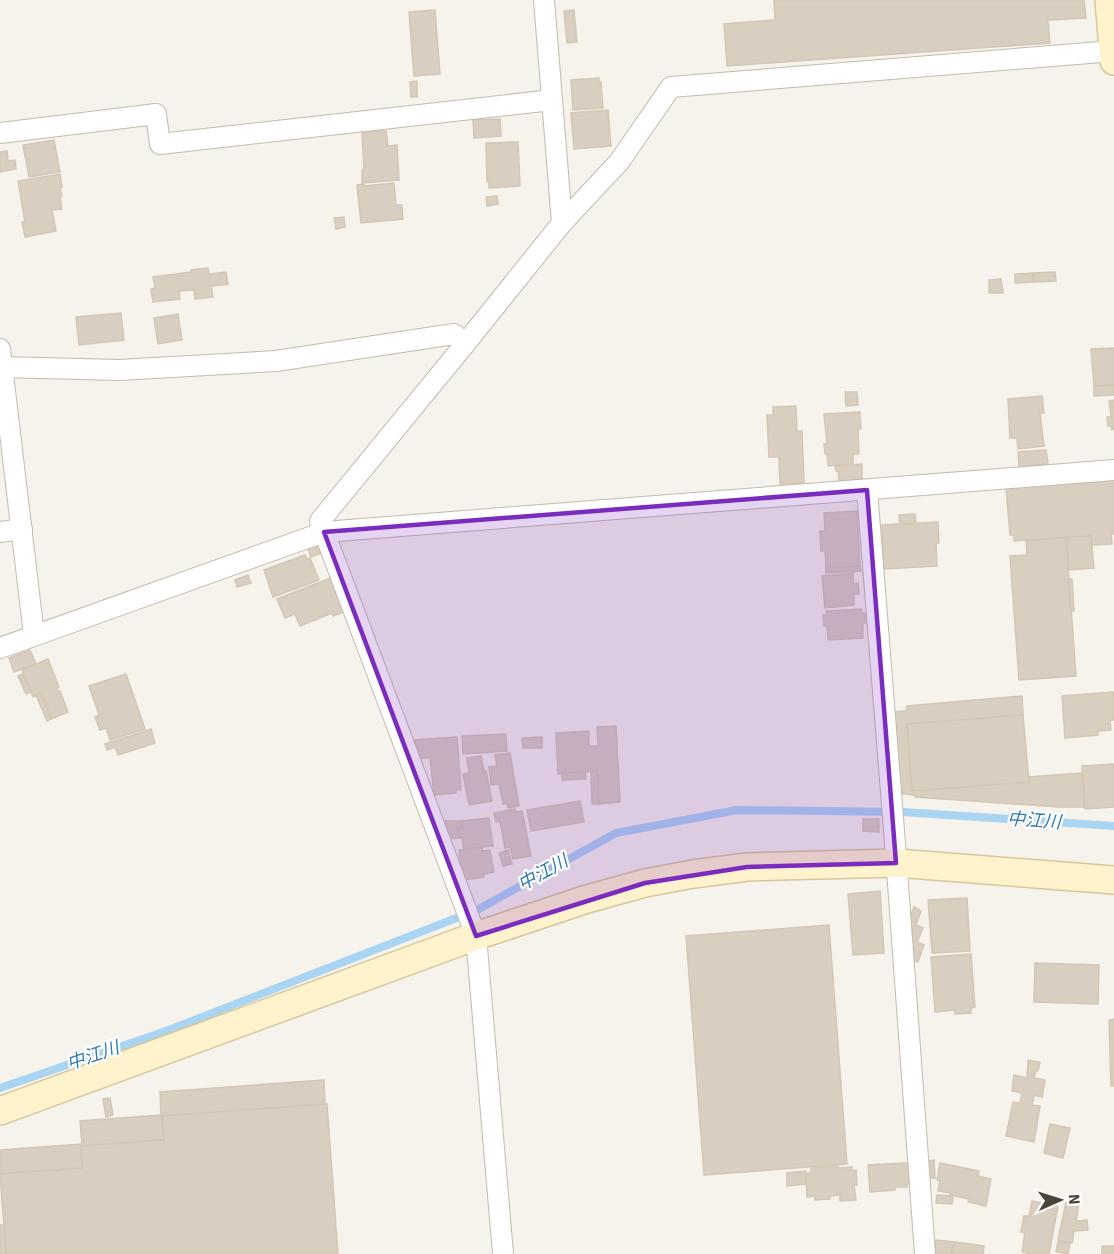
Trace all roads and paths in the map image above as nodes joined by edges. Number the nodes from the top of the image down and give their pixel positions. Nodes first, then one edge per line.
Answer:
1 (544, 0) edge
2 (1110, 0) edge
3 (1114, 51) edge
4 (552, 100) junction
5 (0, 133) edge
6 (562, 223) junction
7 (465, 344) junction
8 (1, 358) edge
9 (1114, 470) edge
10 (867, 490) junction
11 (22, 529) junction
12 (0, 532) edge
13 (324, 532) junction
14 (34, 635) junction
15 (0, 648) edge
16 (896, 853) junction
17 (1114, 880) edge
18 (475, 933) junction
19 (0, 1111) edge
20 (503, 1254) edge
21 (925, 1254) edge

1 - 4 street
2 - 3 street
3 - 6 street
4 - 5 street
4 - 6 street
6 - 7 street
7 - 8 street
7 - 13 street
8 - 11 street
9 - 10 street
10 - 13 street
10 - 16 street
11 - 12 street
11 - 14 street
13 - 14 street
13 - 18 street
14 - 15 street
16 - 17 street
16 - 18 street
16 - 21 street
18 - 19 street
18 - 20 street

